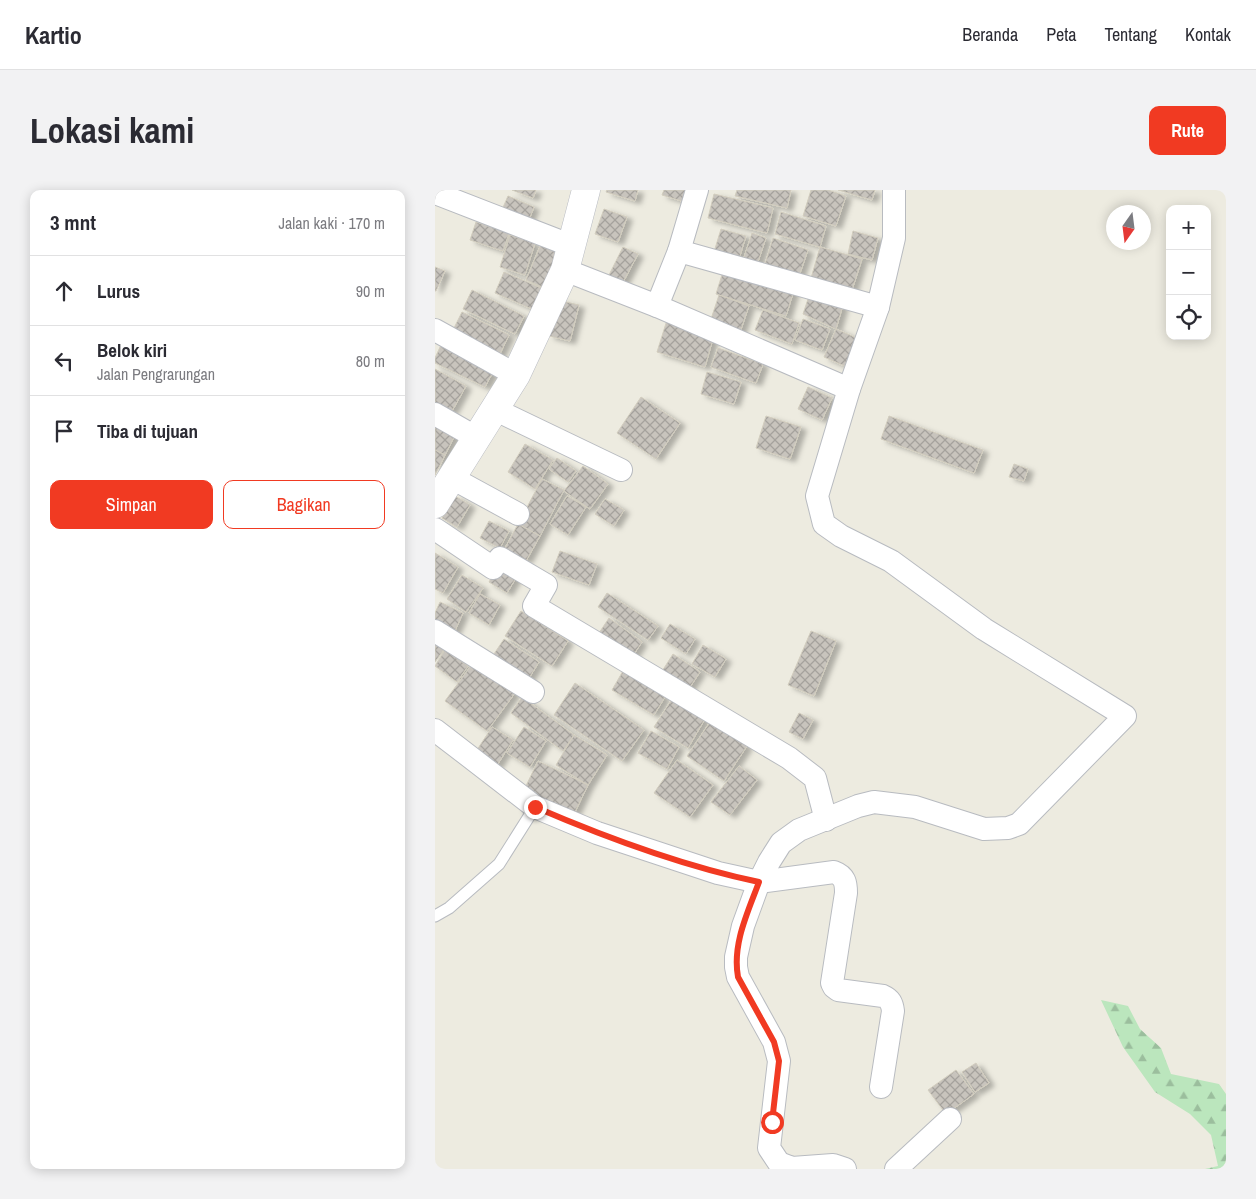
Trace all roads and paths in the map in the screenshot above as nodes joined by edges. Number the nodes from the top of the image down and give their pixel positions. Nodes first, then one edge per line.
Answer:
1 (586, 190) edge
2 (697, 190) edge
3 (894, 190) edge
4 (435, 193) edge
5 (679, 251) junction
6 (569, 258) junction
7 (657, 306) junction
8 (878, 307) junction
9 (435, 330) edge
10 (516, 375) junction
11 (849, 389) junction
12 (494, 409) junction
13 (435, 414) edge
14 (477, 438) junction
15 (621, 470) dead end
16 (452, 478) junction
17 (435, 504) edge
18 (517, 514) dead end
19 (435, 529) edge
20 (435, 632) edge
21 (533, 692) dead end
22 (435, 730) edge
23 (535, 807) junction
24 (825, 820) junction
25 (759, 882) junction
26 (435, 916) edge
27 (881, 1087) dead end
28 (950, 1119) dead end
29 (777, 1166) edge
30 (845, 1169) edge
31 (896, 1169) edge

1 - 6 street
2 - 5 street
3 - 8 street
4 - 6 street
5 - 7 street
5 - 8 street
6 - 7 street
6 - 10 street
7 - 11 street
8 - 11 street
9 - 10 street
10 - 12 street
11 - 24 street
12 - 14 street
12 - 15 street
13 - 14 street
14 - 16 street
16 - 17 street
16 - 18 street
19 - 24 street
20 - 21 street
22 - 23 street
23 - 25 street
23 - 26 lane
24 - 25 street
25 - 27 street
25 - 29 street
28 - 31 street
29 - 30 street

